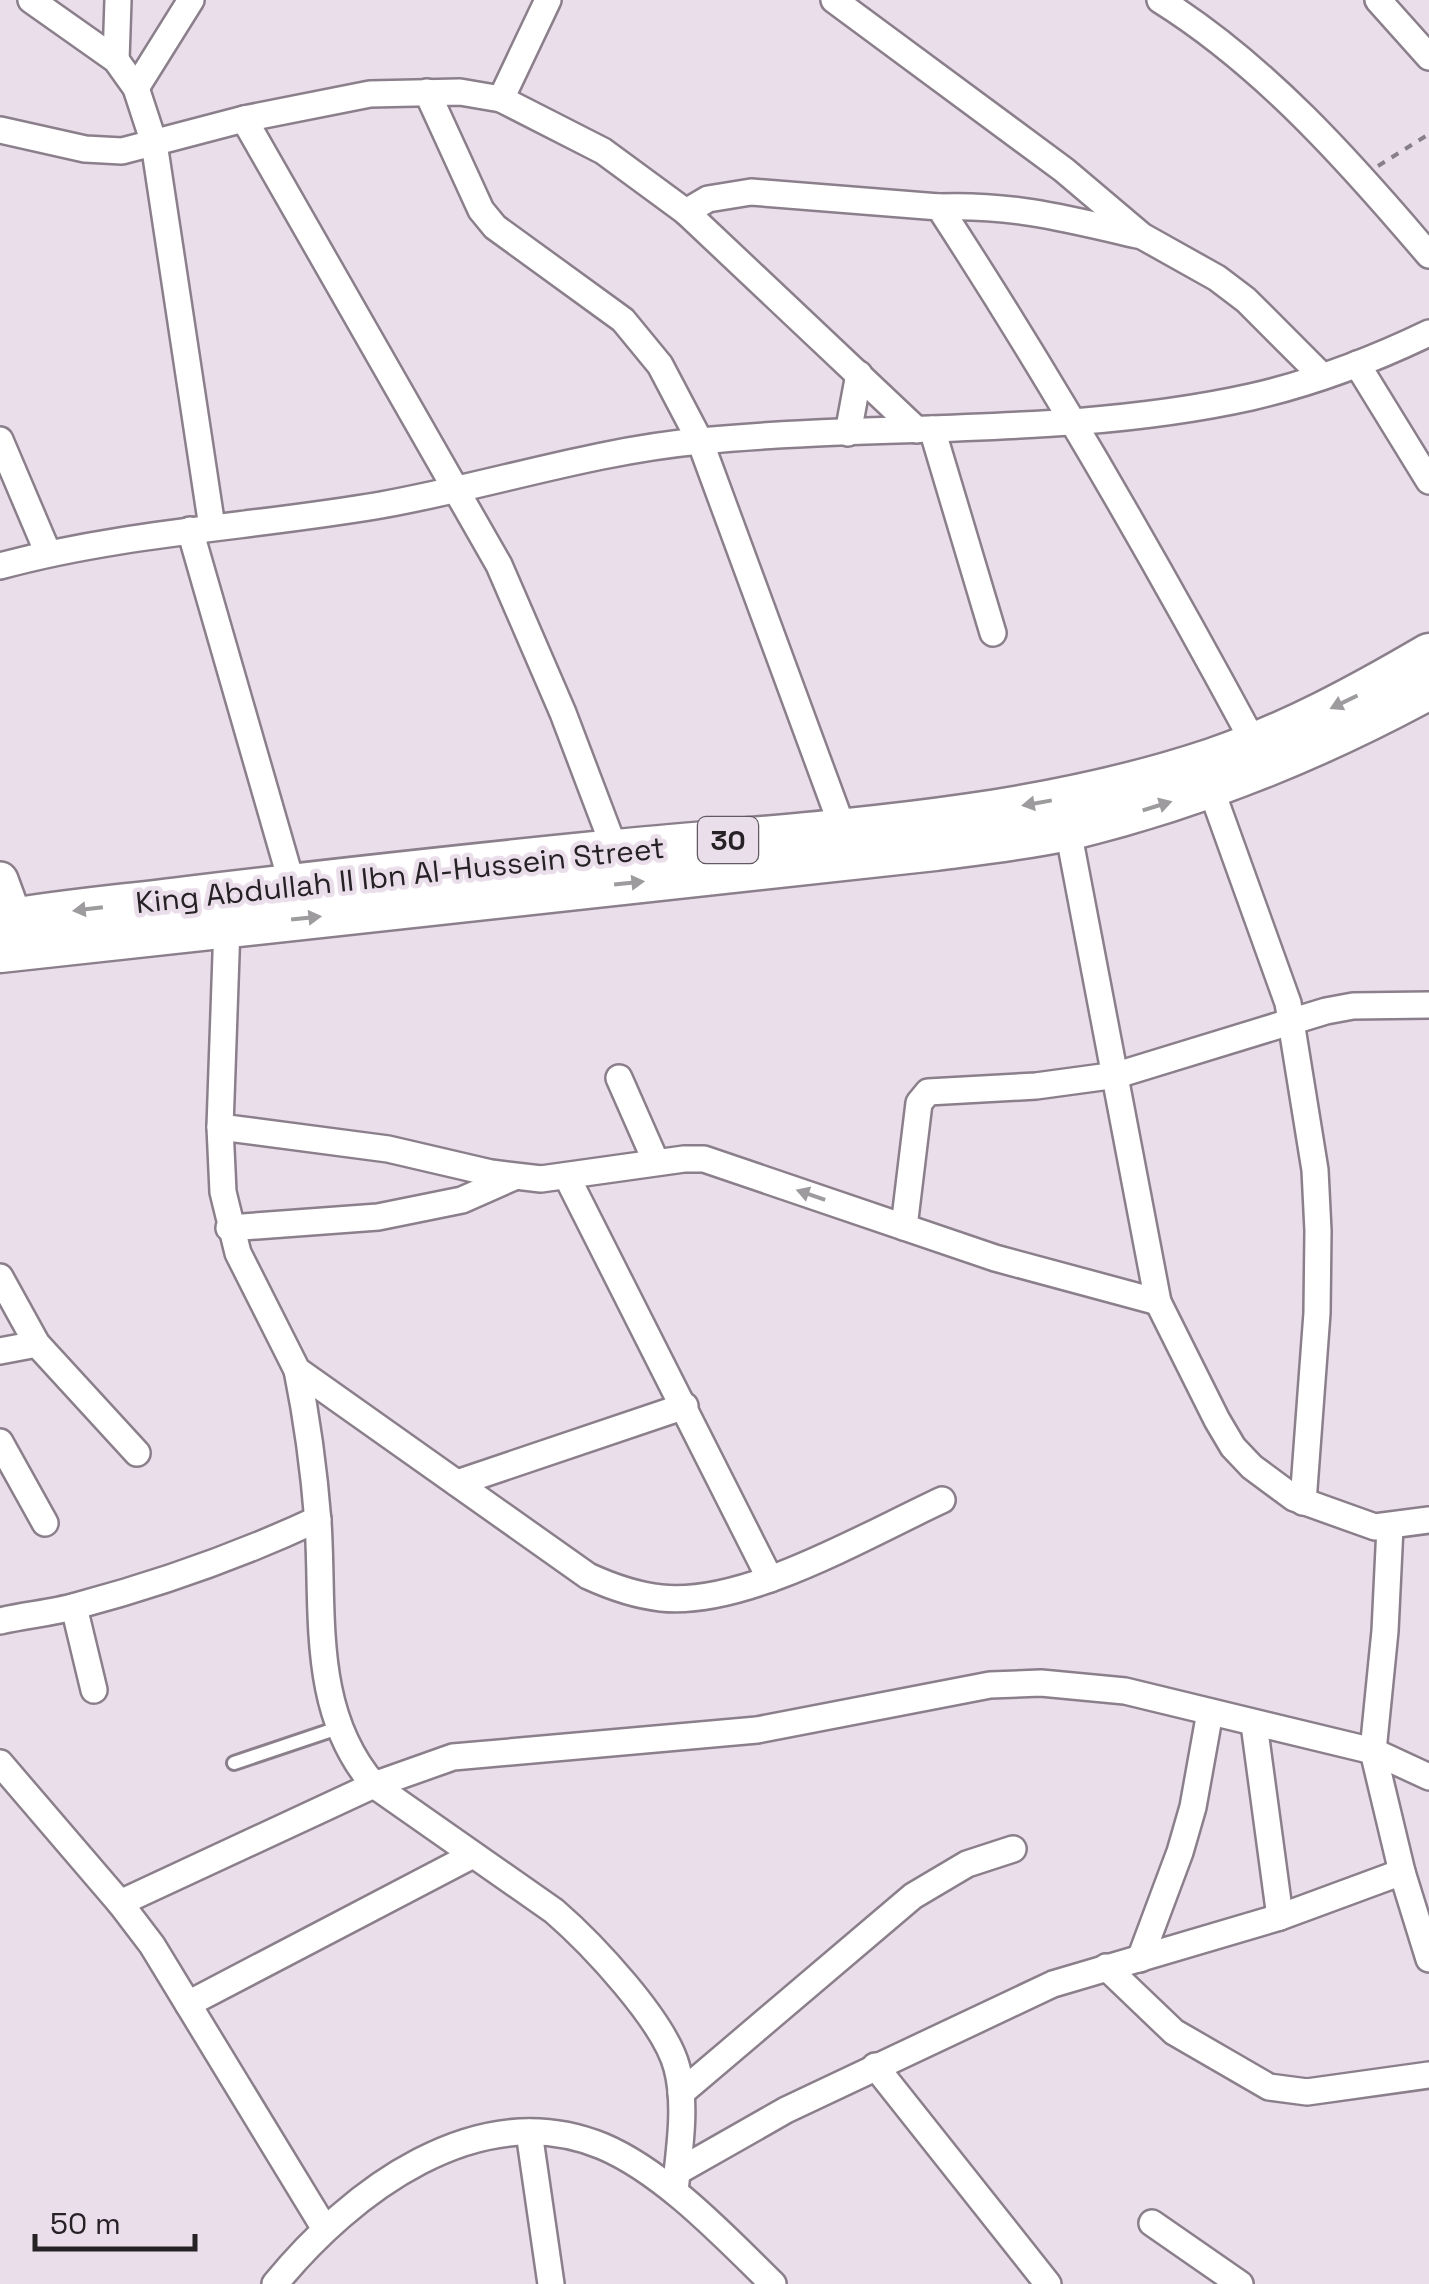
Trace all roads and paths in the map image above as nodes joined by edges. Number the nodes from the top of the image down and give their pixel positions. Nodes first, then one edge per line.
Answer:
1 (32, 0) edge
2 (118, 0) edge
3 (191, 0) edge
4 (548, 0) edge
5 (834, 0) edge
6 (1160, 0) edge
7 (1378, 0) edge
8 (1429, 57) edge
9 (116, 60) junction
10 (136, 88) junction
11 (426, 92) junction
12 (501, 99) junction
13 (244, 119) junction
14 (0, 130) edge
15 (1429, 134) edge
16 (154, 143) junction
17 (1362, 176) junction
18 (940, 207) junction
19 (686, 212) junction
20 (1142, 236) junction
21 (1429, 255) edge
22 (1429, 332) edge
23 (1357, 364) junction
24 (858, 374) junction
25 (1322, 376) junction
26 (1070, 422) junction
27 (924, 430) junction
28 (848, 433) junction
29 (0, 440) edge
30 (700, 441) junction
31 (1429, 481) edge
32 (456, 491) junction
33 (201, 529) junction
34 (48, 553) junction
35 (0, 566) edge
36 (993, 633) dead end
37 (1429, 654) edge
38 (1429, 689) edge
39 (1254, 743) junction
40 (1211, 790) junction
41 (843, 830) junction
42 (1068, 830) junction
43 (615, 850) junction
44 (696, 859) junction
45 (0, 880) edge
46 (292, 884) junction
47 (227, 926) junction
48 (5, 930) edge
49 (1429, 1006) edge
50 (1292, 1020) junction
51 (1117, 1074) junction
52 (619, 1078) dead end
53 (220, 1127) junction
54 (656, 1162) junction
55 (514, 1177) junction
56 (567, 1177) junction
57 (904, 1227) junction
58 (229, 1228) junction
59 (0, 1277) edge
60 (1158, 1302) junction
61 (37, 1344) junction
62 (0, 1351) edge
63 (297, 1370) junction
64 (685, 1406) junction
65 (0, 1442) edge
66 (137, 1453) dead end
67 (457, 1483) junction
68 (942, 1500) dead end
69 (1303, 1502) junction
70 (318, 1518) junction
71 (1429, 1520) edge
72 (45, 1523) dead end
73 (1390, 1527) junction
74 (770, 1579) junction
75 (74, 1607) junction
76 (0, 1620) edge
77 (94, 1690) dead end
78 (1210, 1712) junction
79 (1254, 1724) junction
80 (338, 1728) junction
81 (1429, 1753) edge
82 (1385, 1755) junction
83 (0, 1762) edge
84 (234, 1763) dead end
85 (1429, 1777) edge
86 (374, 1785) junction
87 (1013, 1848) dead end
88 (474, 1855) junction
89 (1402, 1872) junction
90 (120, 1903) junction
91 (1280, 1917) junction
92 (1140, 1959) junction
93 (1429, 1959) edge
94 (1106, 1967) junction
95 (188, 2004) junction
96 (875, 2066) junction
97 (1429, 2075) edge
98 (680, 2093) junction
99 (529, 2132) junction
100 (676, 2182) junction
101 (1152, 2223) dead end
102 (325, 2229) junction
103 (275, 2284) edge
104 (550, 2284) edge
105 (773, 2284) edge
106 (1048, 2284) edge
107 (1240, 2284) edge

1 - 9 street
2 - 9 street
3 - 10 street
4 - 12 street
5 - 20 street
6 - 17 street
7 - 8 street
9 - 10 street
10 - 16 street
11 - 12 street
11 - 13 street
11 - 30 street
12 - 19 street
13 - 16 street
13 - 32 street
14 - 16 street
15 - 17 path
16 - 33 street
17 - 21 street
18 - 19 street
18 - 20 street
18 - 26 street
19 - 24 street
20 - 25 street
22 - 23 street
23 - 25 street
23 - 31 street
24 - 27 street
24 - 28 street
25 - 26 street
26 - 27 street
26 - 39 street
27 - 28 street
27 - 36 street
28 - 30 street
29 - 34 street
30 - 32 street
30 - 41 street
32 - 33 street
32 - 43 street
33 - 34 street
33 - 46 street
34 - 35 street
37 -> 39 main road, King Abdullah II Ibn Al-Hussein Street / 30
38 - 40 main road, King Abdullah II Ibn Al-Hussein Street / 30
39 -> 41 main road, King Abdullah II Ibn Al-Hussein Street / 30
42 -> 40 main road, King Abdullah II Ibn Al-Hussein Street / 30
40 - 50 street
41 - 44 main road, King Abdullah II Ibn Al-Hussein Street / 30
42 - 44 main road, King Abdullah II Ibn Al-Hussein Street / 30
42 - 51 street
43 - 44 main road, King Abdullah II Ibn Al-Hussein Street / 30
43 - 46 main road, King Abdullah II Ibn Al-Hussein Street / 30
47 -> 44 main road, King Abdullah II Ibn Al-Hussein Street / 30
45 - 48 street
46 -> 48 main road, King Abdullah II Ibn Al-Hussein Street / 30
47 - 48 main road, King Abdullah II Ibn Al-Hussein Street / 30
47 - 53 street
49 - 50 street
50 - 51 street
50 - 69 street
51 - 57 street
51 - 60 street
52 - 54 street
53 - 55 street
53 - 58 street
54 - 56 street
57 -> 54 street
55 - 56 street
55 - 58 street
56 - 64 street
57 - 60 street
58 - 63 street
59 - 61 street
60 - 69 street
61 - 62 street
61 - 66 street
63 - 67 street
63 - 70 street
64 - 67 street
64 - 74 street
65 - 72 street
67 - 74 street
68 - 74 street
69 - 73 street
70 - 75 street
70 - 80 street
71 - 73 street
73 - 82 street
75 - 76 street
75 - 77 street
78 - 79 street
78 - 86 street
78 - 92 street
79 - 82 street
79 - 91 street
80 - 84 lane
80 - 86 street
81 - 82 street
82 - 85 street
82 - 89 street
83 - 90 street
86 - 88 street
86 - 90 street
87 - 98 street
88 - 95 street
88 - 98 street
89 - 91 street
89 - 93 street
90 - 95 street
91 - 92 street
92 - 94 street
94 - 96 street
94 - 97 street
95 - 102 street
96 - 100 street
96 - 106 street
98 - 100 street
99 - 100 street
99 - 102 street
99 - 104 street
100 - 105 street
101 - 107 street
102 - 103 street

